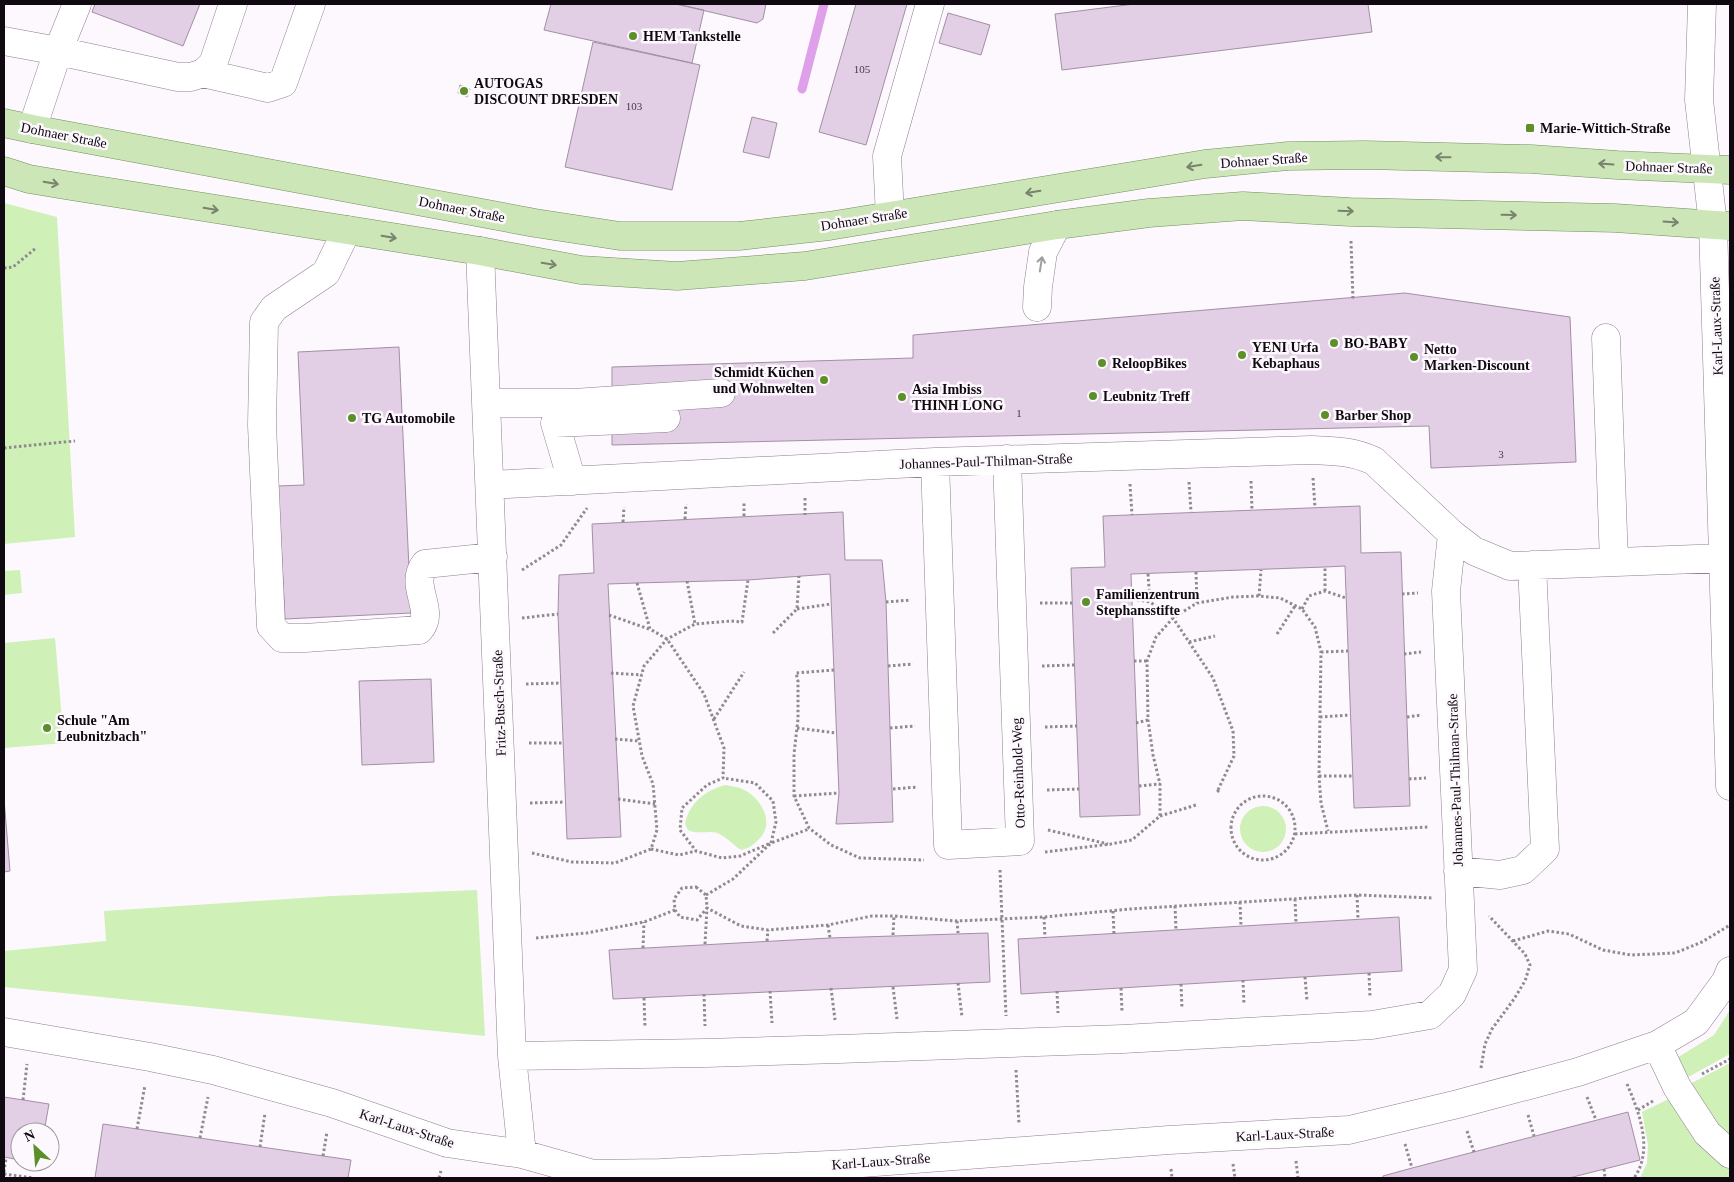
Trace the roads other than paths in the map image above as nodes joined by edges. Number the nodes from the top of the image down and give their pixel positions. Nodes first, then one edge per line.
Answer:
1 (77, 4) edge
2 (233, 4) edge
3 (311, 4) edge
4 (930, 4) edge
5 (1702, 4) edge
6 (4, 41) edge
7 (58, 51) junction
8 (203, 73) junction
9 (4, 123) edge
10 (32, 130) junction
11 (1718, 169) edge
12 (4, 171) edge
13 (890, 216) junction
14 (1057, 225) junction
15 (1722, 225) edge
16 (347, 230) junction
17 (480, 251) junction
18 (1037, 307) dead end
19 (1606, 338) dead end
20 (721, 393) dead end
21 (486, 402) junction
22 (548, 413) junction
23 (666, 418) dead end
24 (1725, 426) edge
25 (1007, 459) junction
26 (935, 462) junction
27 (572, 481) junction
28 (490, 485) junction
29 (1452, 534) junction
30 (493, 557) junction
31 (1723, 558) junction
32 (1614, 562) junction
33 (1532, 565) junction
34 (1730, 786) edge
35 (1458, 871) junction
36 (1730, 972) edge
37 (4, 1032) edge
38 (1657, 1045) junction
39 (512, 1056) junction
40 (522, 1154) junction
41 (1730, 1154) edge

1 - 7 street
2 - 8 street
3 - 8 street
4 - 13 street
5 - 11 street
6 - 7 street
7 - 8 street
7 - 10 street
9 - 10 main road, Dohnaer Straße
10 - 13 main road, Dohnaer Straße
11 -> 13 main road, Dohnaer Straße
11 - 15 street
12 -> 16 main road
14 -> 15 main road
17 -> 14 main road
18 -> 14 street
15 - 24 street, Karl-Laux-Straße
16 -> 17 main road
16 - 30 street
17 - 21 street, Fritz-Busch-Straße
19 - 32 street
20 - 22 street
21 - 22 street
21 - 28 street, Fritz-Busch-Straße
22 - 23 street
22 - 27 street
24 - 31 street, Karl-Laux-Straße
25 - 26 street, Johannes-Paul-Thilman-Straße
25 - 26 street, Otto-Reinhold-Weg
25 - 29 street, Johannes-Paul-Thilman-Straße
26 - 27 street, Johannes-Paul-Thilman-Straße
27 - 28 street, Johannes-Paul-Thilman-Straße
28 - 30 street, Fritz-Busch-Straße
29 - 33 street, Johannes-Paul-Thilman-Straße
29 - 35 street, Johannes-Paul-Thilman-Straße
30 - 39 street, Fritz-Busch-Straße
31 - 32 street, Johannes-Paul-Thilman-Straße
31 - 34 street, Karl-Laux-Straße
32 - 33 street, Johannes-Paul-Thilman-Straße
33 - 35 street
35 - 39 street, Johannes-Paul-Thilman-Straße
36 - 38 street, Karl-Laux-Straße
37 - 40 street, Karl-Laux-Straße
38 - 40 street, Karl-Laux-Straße
38 - 41 street
39 - 40 street, Fritz-Busch-Straße

